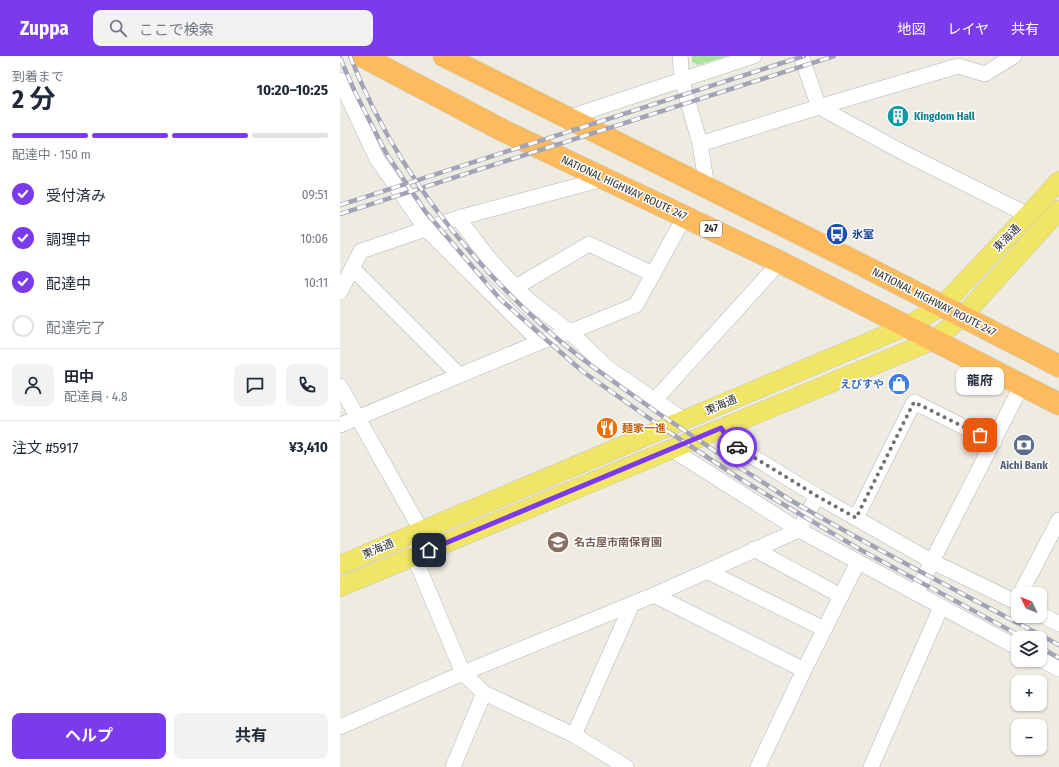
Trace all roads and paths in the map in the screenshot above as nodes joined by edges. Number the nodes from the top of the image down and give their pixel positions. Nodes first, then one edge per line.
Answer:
1 (362, 56) edge
2 (680, 56) edge
3 (754, 56) edge
4 (801, 56) edge
5 (1014, 56) edge
6 (452, 58) edge
7 (682, 80) junction
8 (340, 83) edge
9 (818, 107) junction
10 (567, 118) junction
11 (700, 144) junction
12 (603, 179) junction
13 (1059, 181) edge
14 (707, 187) junction
15 (685, 216) junction
16 (1028, 216) junction
17 (458, 218) junction
18 (1056, 220) edge
19 (426, 229) junction
20 (780, 262) junction
21 (352, 268) junction
22 (653, 274) junction
23 (516, 287) junction
24 (340, 292) edge
25 (942, 306) junction
26 (962, 317) junction
27 (907, 326) junction
28 (570, 332) junction
29 (934, 340) junction
30 (540, 342) junction
31 (1059, 366) edge
32 (459, 375) junction
33 (1022, 385) junction
34 (340, 386) edge
35 (654, 401) junction
36 (1059, 404) edge
37 (358, 417) junction
38 (684, 420) junction
39 (340, 425) edge
40 (721, 428) junction
41 (994, 442) junction
42 (671, 449) junction
43 (817, 496) junction
44 (856, 518) junction
45 (1059, 520) edge
46 (421, 530) junction
47 (799, 530) junction
48 (754, 549) junction
49 (414, 556) junction
50 (858, 562) junction
51 (933, 562) junction
52 (340, 565) edge
53 (708, 572) junction
54 (340, 587) edge
55 (1024, 587) edge
56 (916, 593) junction
57 (654, 595) junction
58 (841, 596) junction
59 (1011, 596) edge
60 (632, 604) junction
61 (941, 606) junction
62 (1047, 618) edge
63 (1059, 624) edge
64 (824, 629) junction
65 (1011, 644) edge
66 (1047, 663) edge
67 (1059, 669) edge
68 (804, 670) junction
69 (463, 673) junction
70 (484, 693) junction
71 (340, 727) edge
72 (574, 736) junction
73 (453, 767) edge
74 (626, 767) edge
75 (758, 767) edge
76 (871, 767) edge

1 - 12 highway, NATIONAL HIGHWAY ROUTE 247 / 247
2 - 7 street
3 - 7 street
4 - 9 street
5 - 9 street
6 - 10 highway, NATIONAL HIGHWAY ROUTE 247
7 - 10 street
7 - 11 street
8 - 19 street
9 - 11 street
9 - 16 street
10 - 14 highway, NATIONAL HIGHWAY ROUTE 247
11 - 14 street
12 - 15 highway, NATIONAL HIGHWAY ROUTE 247 / 247
12 - 17 street
13 - 16 main road, 東海通
14 - 25 highway, NATIONAL HIGHWAY ROUTE 247
15 - 20 highway, NATIONAL HIGHWAY ROUTE 247 / 247
15 - 22 street
16 - 25 main road, 東海通
17 - 19 street
17 - 23 street
18 - 26 main road, 東海通
19 - 21 street
19 - 30 street
20 - 27 highway, NATIONAL HIGHWAY ROUTE 247 / 247
20 - 35 street
21 - 24 street
21 - 32 street
22 - 23 street
22 - 28 street
23 - 28 street
25 - 26 highway, NATIONAL HIGHWAY ROUTE 247
25 - 27 main road, 東海通
26 - 29 main road, 東海通
26 - 31 highway, NATIONAL HIGHWAY ROUTE 247
27 - 29 highway, NATIONAL HIGHWAY ROUTE 247 / 247
27 - 38 main road, 東海通
28 - 30 street
28 - 35 street
29 - 33 highway, NATIONAL HIGHWAY ROUTE 247 / 247
29 - 40 main road, 東海通
30 - 32 street
32 - 37 street
33 - 36 highway, NATIONAL HIGHWAY ROUTE 247 / 247
33 - 41 street
34 - 37 street
35 - 38 street
37 - 39 street
37 - 46 street
38 - 46 main road, 東海通
40 - 42 main road, 東海通
40 - 43 street
41 - 44 street
41 - 51 street
42 - 47 street
42 - 49 main road, 東海通
43 - 44 street
43 - 47 street
44 - 51 street
45 - 55 street
46 - 49 street
46 - 52 main road, 東海通
47 - 48 street
47 - 50 street
48 - 53 street
48 - 58 street
49 - 54 main road, 東海通
49 - 69 street
50 - 56 street
50 - 58 street
51 - 56 street
51 - 59 street
53 - 57 street
53 - 64 street
56 - 61 street
57 - 60 street
57 - 68 street
58 - 64 street
60 - 69 street
60 - 72 street
61 - 65 street
61 - 76 street
62 - 63 street
64 - 68 street
66 - 67 street
68 - 75 street
69 - 70 street
69 - 71 street
70 - 72 street
70 - 73 street
72 - 74 street

